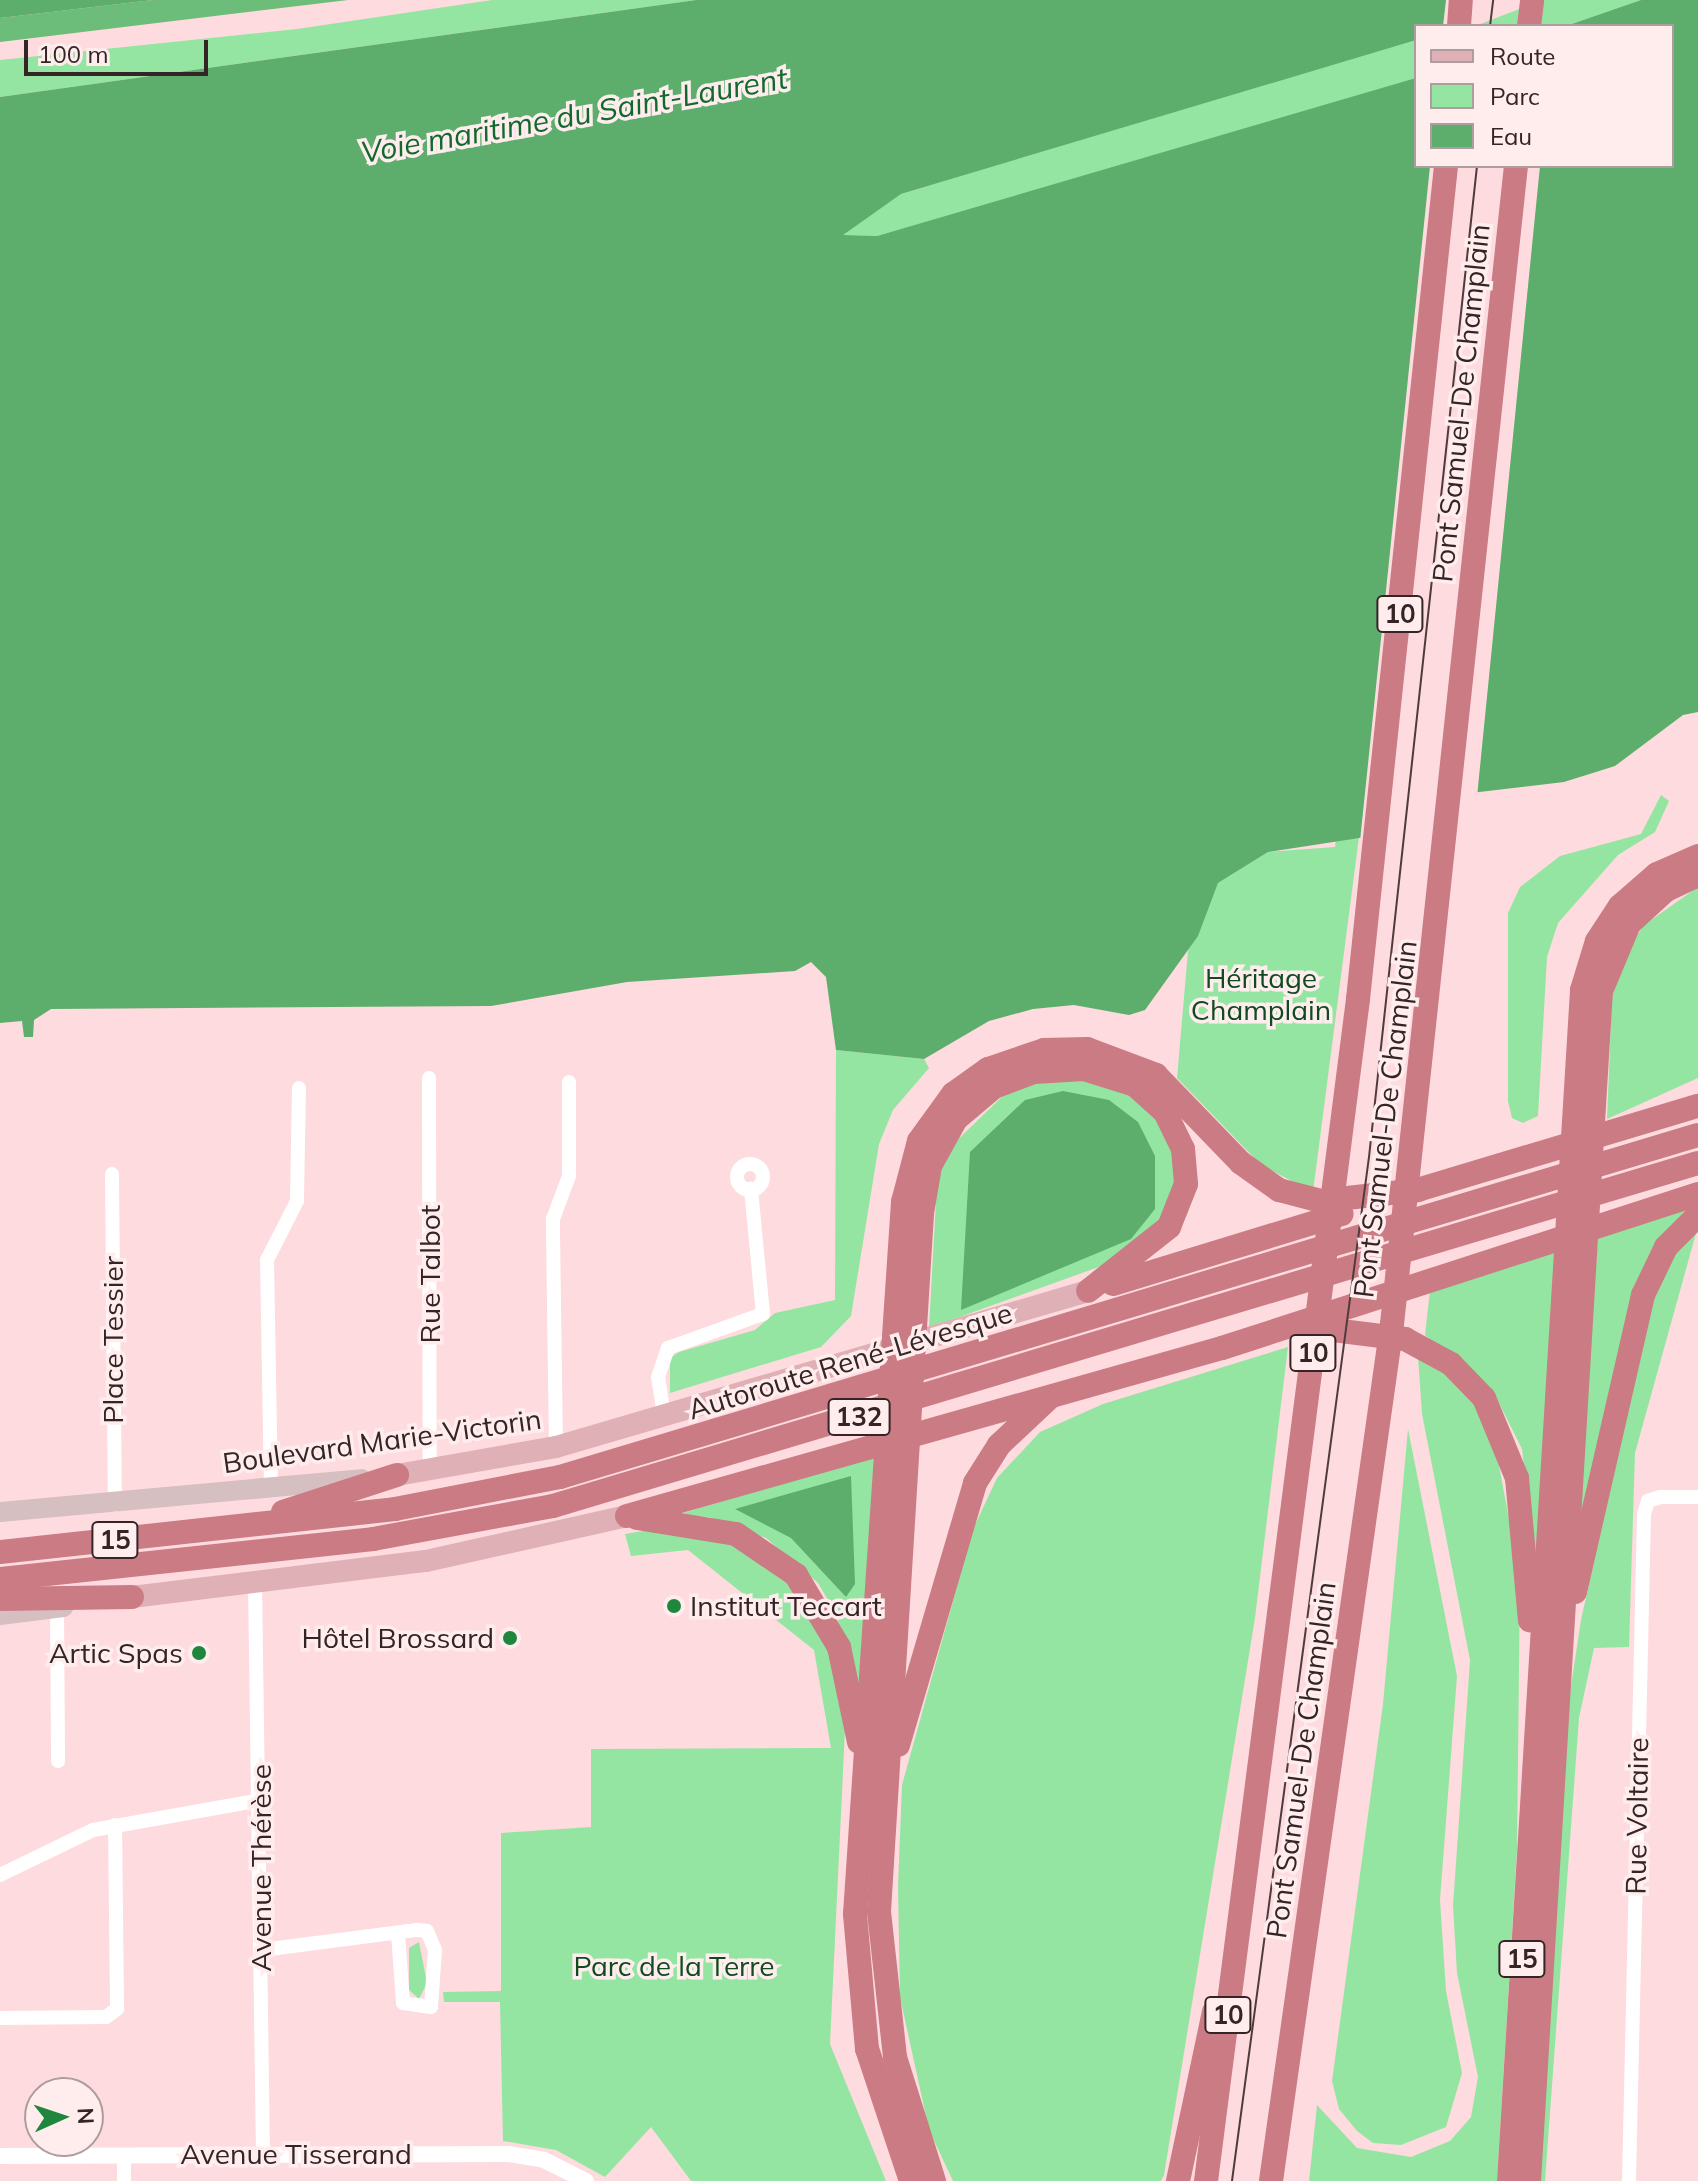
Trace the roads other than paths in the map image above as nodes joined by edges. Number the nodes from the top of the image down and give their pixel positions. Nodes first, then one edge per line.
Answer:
1 (1461, 0) edge
2 (1532, 0) edge
3 (1459, 24) edge
4 (1529, 24) edge
5 (1446, 168) edge
6 (1516, 168) edge
7 (1698, 856) edge
8 (1698, 875) edge
9 (429, 1078) dead end
10 (569, 1082) dead end
11 (299, 1088) dead end
12 (1698, 1106) edge
13 (1584, 1108) junction
14 (1698, 1135) edge
15 (1698, 1163) edge
16 (112, 1174) dead end
17 (751, 1189) dead end
18 (1418, 1190) junction
19 (1698, 1194) edge
20 (1698, 1215) edge
21 (1574, 1268) junction
22 (1088, 1291) junction
23 (906, 1310) junction
24 (1294, 1326) junction
25 (1049, 1398) junction
26 (664, 1415) junction
27 (556, 1447) junction
28 (430, 1470) junction
29 (896, 1471) junction
30 (397, 1475) junction
31 (271, 1489) junction
32 (1698, 1497) edge
33 (115, 1505) junction
34 (0, 1512) edge
35 (627, 1516) junction
36 (231, 1527) junction
37 (0, 1552) edge
38 (0, 1579) edge
39 (255, 1582) junction
40 (132, 1597) junction
41 (0, 1599) edge
42 (57, 1608) junction
43 (0, 1615) edge
44 (1561, 1653) junction
45 (1535, 1736) junction
46 (58, 1761) dead end
47 (863, 1768) junction
48 (888, 1782) junction
49 (261, 1800) junction
50 (115, 1825) junction
51 (1249, 1850) junction
52 (0, 1875) edge
53 (398, 1933) junction
54 (262, 1950) junction
55 (0, 2018) edge
56 (1286, 2074) junction
57 (263, 2154) junction
58 (124, 2155) junction
59 (0, 2156) edge
60 (124, 2181) edge
61 (586, 2181) edge
62 (911, 2181) edge
63 (934, 2181) edge
64 (1178, 2181) edge
65 (1206, 2181) edge
66 (1271, 2181) edge
67 (1288, 2181) edge
68 (1509, 2181) edge
69 (1529, 2181) edge
70 (1629, 2181) edge

1 - 3 highway
2 - 4 highway
5 - 51 highway, Pont Samuel-De Champlain / 10
6 - 56 highway, Pont Samuel-De Champlain / 10
7 - 13 highway
8 - 13 highway
9 - 28 street, Rue Talbot
10 - 27 street
11 - 31 street
12 - 18 highway
13 - 21 highway
14 - 36 highway, Autoroute René-Lévesque / 132
15 - 38 highway, Autoroute René-Lévesque / 132
16 - 33 street, Place Tessier
17 - 26 street
18 - 22 highway
18 - 23 highway
19 - 24 highway
20 - 44 highway
21 - 44 highway
21 - 45 highway
22 - 23 highway
22 - 26 main road, Boulevard Marie-Victorin
23 - 29 highway
24 - 25 highway
24 - 45 highway
25 - 35 highway
25 - 48 highway
26 - 27 main road, Boulevard Marie-Victorin
27 - 28 main road, Boulevard Marie-Victorin
28 - 30 main road, Boulevard Marie-Victorin
29 - 47 highway
29 - 48 highway
30 - 31 main road, Boulevard Marie-Victorin
30 - 36 highway
31 - 33 main road, Boulevard Marie-Victorin
32 - 70 street, Rue Voltaire
33 - 34 main road, Boulevard Marie-Victorin
35 - 39 main road
35 - 47 highway
36 - 37 highway, Autoroute René-Lévesque / 15
39 - 40 main road
39 - 49 street, Avenue Thérèse
40 - 41 highway
40 - 42 main road
42 - 43 main road
42 - 46 street
44 - 69 highway
45 - 68 highway, 15
47 - 62 highway
48 - 63 highway
49 - 50 street
49 - 54 street, Avenue Thérèse
50 - 52 street
50 - 55 street
51 - 64 highway
51 - 65 highway, 10
53 - 53 street
53 - 54 street
54 - 57 street, Avenue Thérèse
56 - 66 highway, 10
56 - 67 highway
57 - 58 street, Avenue Tisserand
57 - 61 street, Avenue Tisserand
58 - 59 street, Avenue Tisserand
58 - 60 street

